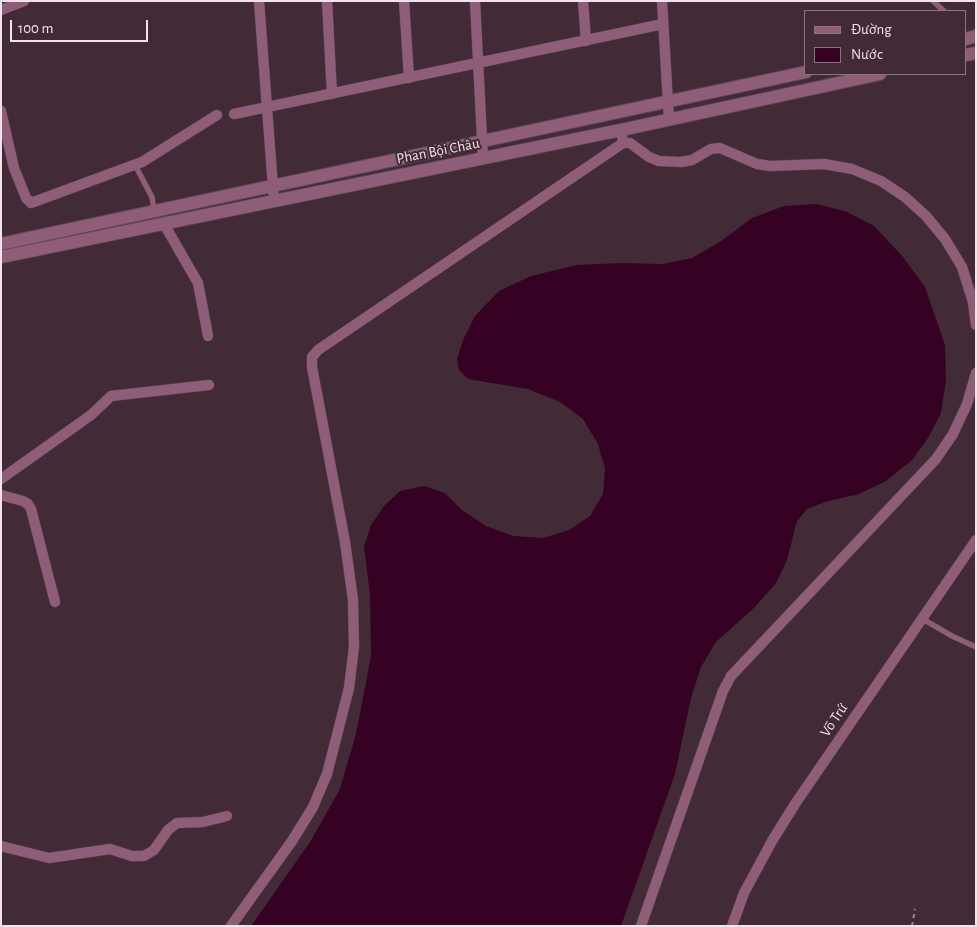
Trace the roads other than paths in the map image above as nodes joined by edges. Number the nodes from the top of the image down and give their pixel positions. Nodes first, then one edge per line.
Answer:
1 (24, 1) edge
2 (259, 1) edge
3 (327, 1) edge
4 (404, 1) edge
5 (474, 1) edge
6 (583, 1) edge
7 (662, 1) edge
8 (933, 1) edge
9 (1, 10) edge
10 (943, 10) edge
11 (663, 24) junction
12 (586, 41) junction
13 (478, 63) junction
14 (804, 72) edge
15 (875, 75) edge
16 (409, 78) junction
17 (332, 94) junction
18 (668, 102) junction
19 (267, 107) junction
20 (1, 111) edge
21 (234, 114) dead end
22 (217, 115) dead end
23 (669, 120) junction
24 (622, 136) junction
25 (482, 141) junction
26 (483, 159) junction
27 (135, 166) junction
28 (273, 185) junction
29 (274, 201) junction
30 (154, 211) junction
31 (164, 224) junction
32 (1, 244) edge
33 (1, 257) edge
34 (976, 325) edge
35 (208, 336) dead end
36 (976, 372) edge
37 (209, 385) dead end
38 (1, 479) edge
39 (1, 495) edge
40 (976, 540) edge
41 (55, 602) dead end
42 (921, 618) junction
43 (976, 647) edge
44 (227, 816) dead end
45 (1, 846) edge
46 (231, 926) edge
47 (641, 926) edge
48 (732, 926) edge

1 - 9 street
2 - 19 street
3 - 17 street
4 - 16 street
5 - 13 street
6 - 12 street
7 - 11 street
8 - 10 lane
11 - 12 street
11 - 18 street
12 - 13 street
13 - 16 street
13 - 25 street
14 - 18 street, Phan Bội Châu
15 - 23 street, Phan Bội Châu
16 - 17 street
17 - 19 street
18 - 23 street
18 - 25 street, Phan Bội Châu
19 - 21 street
19 - 28 street
20 - 27 street
22 - 27 street
23 - 24 street, Phan Bội Châu
24 - 26 street, Phan Bội Châu
24 - 34 street
24 - 46 street
25 - 26 street
25 - 28 street, Phan Bội Châu
26 - 29 street, Phan Bội Châu
27 - 30 lane
28 - 29 street
28 - 30 street, Phan Bội Châu
29 - 31 street, Phan Bội Châu
30 - 32 street, Phan Bội Châu
31 - 33 street, Phan Bội Châu
31 - 35 street
36 - 47 street
37 - 38 street
39 - 41 street
40 - 42 street, Võ Trứ
42 - 43 lane
42 - 48 street, Võ Trứ
44 - 45 street

